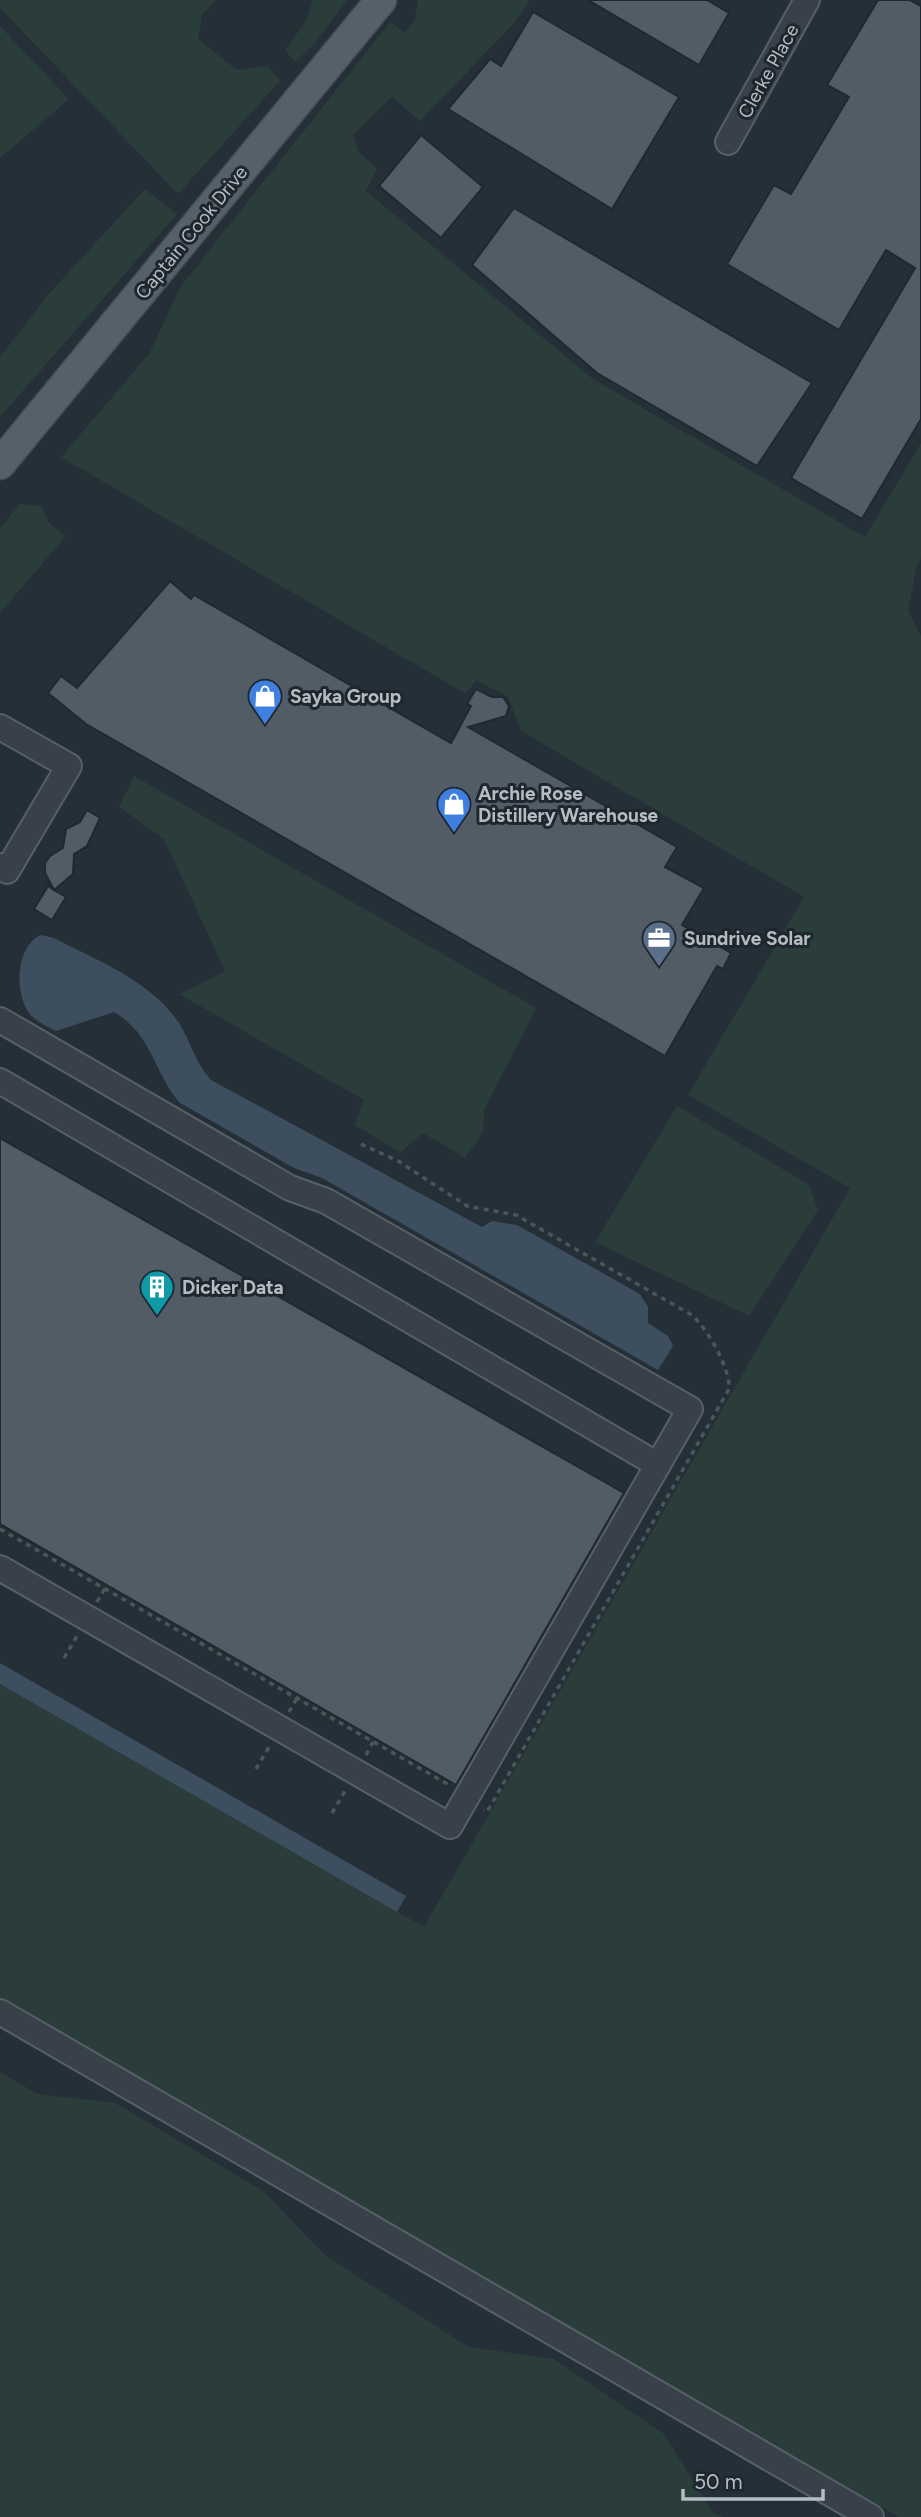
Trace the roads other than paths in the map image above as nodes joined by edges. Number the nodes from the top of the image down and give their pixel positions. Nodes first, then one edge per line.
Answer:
1 (381, 0) edge
2 (807, 0) edge
3 (728, 142) dead end
4 (0, 464) edge
5 (0, 727) edge
6 (0, 866) edge
7 (0, 1020) edge
8 (0, 1081) edge
9 (658, 1465) junction
10 (0, 1568) edge
11 (0, 2012) edge
12 (871, 2517) edge

1 - 4 main road, Captain Cook Drive
2 - 3 street, Clerke Place
5 - 6 street
7 - 9 street
8 - 9 street
9 - 10 street
11 - 12 street

